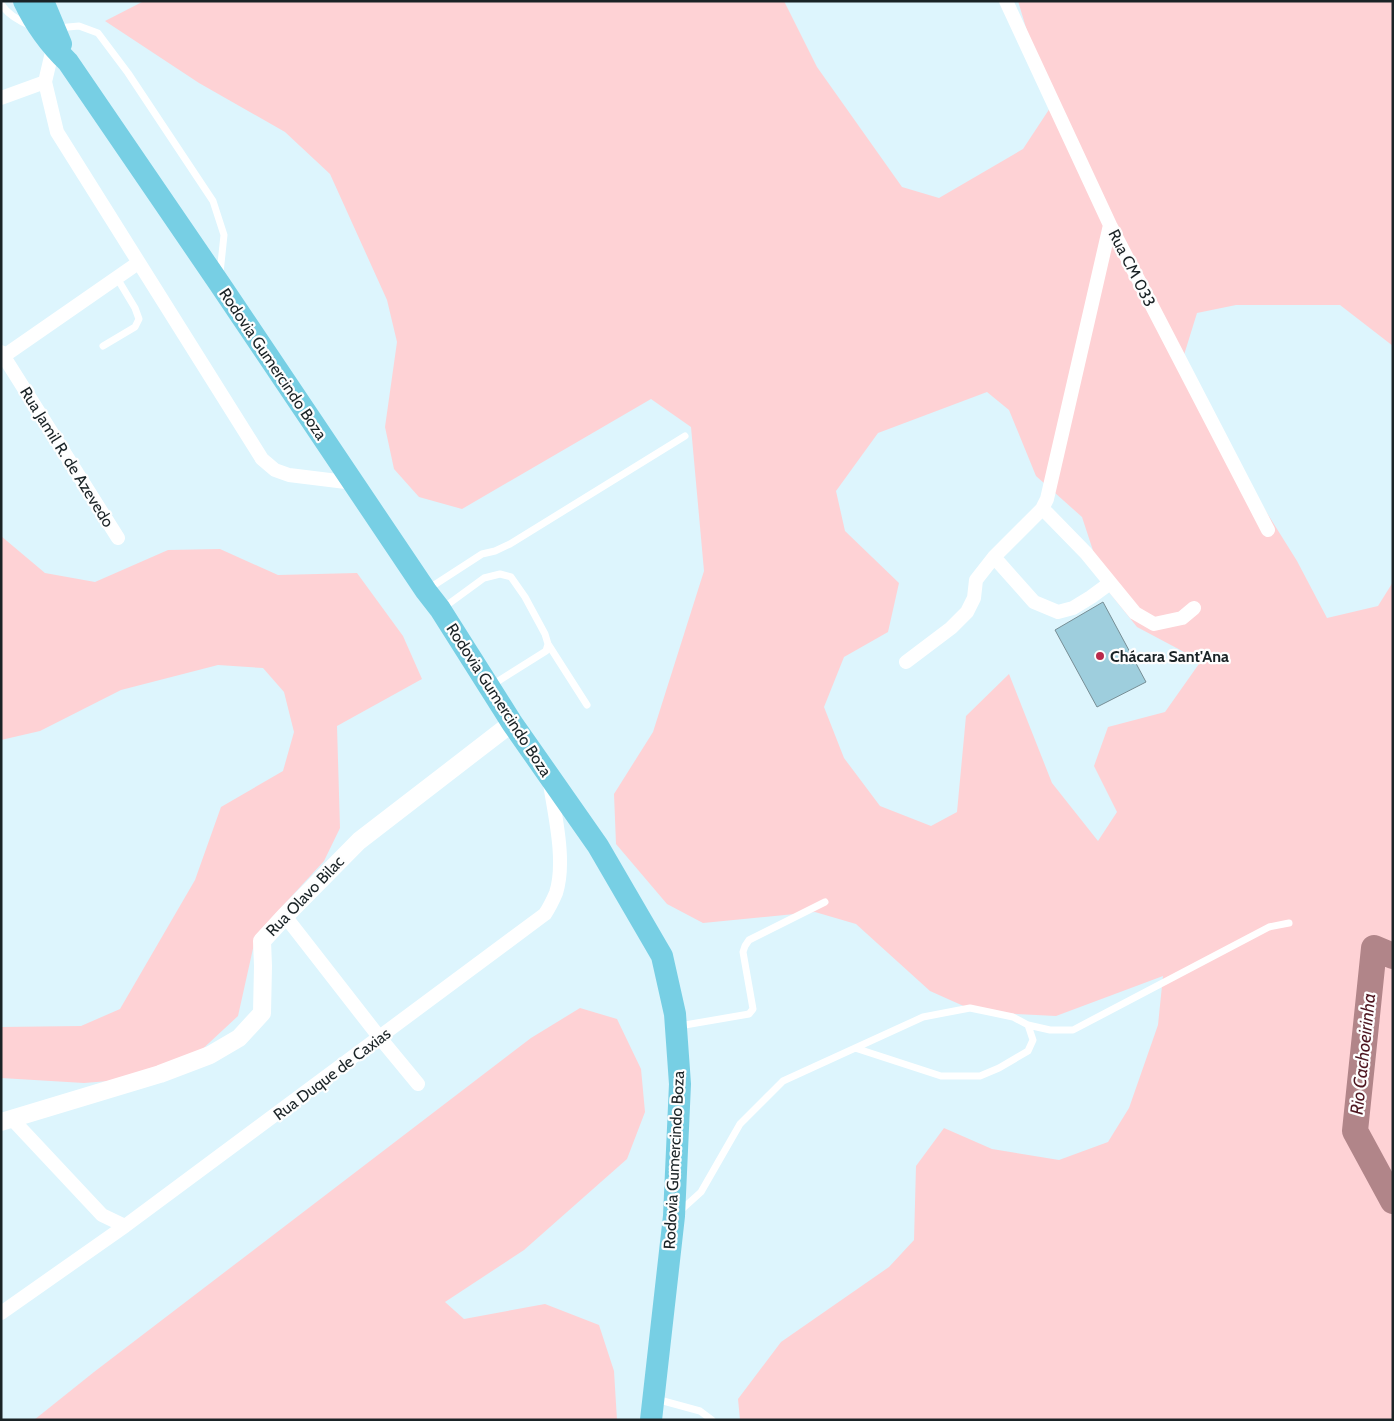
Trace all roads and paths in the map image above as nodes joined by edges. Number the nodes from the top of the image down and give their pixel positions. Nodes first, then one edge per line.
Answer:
1 (24, 1) edge
2 (43, 1) edge
3 (1006, 1) edge
4 (1, 4) edge
5 (54, 42) junction
6 (45, 82) junction
7 (1, 98) edge
8 (1110, 225) junction
9 (138, 263) junction
10 (117, 278) junction
11 (219, 283) junction
12 (103, 346) dead end
13 (2, 355) edge
14 (685, 436) dead end
15 (354, 483) junction
16 (1042, 509) junction
17 (1268, 530) dead end
18 (118, 538) dead end
19 (994, 557) junction
20 (1110, 583) junction
21 (426, 591) junction
22 (1194, 608) dead end
23 (440, 610) junction
24 (548, 644) junction
25 (906, 662) dead end
26 (489, 687) junction
27 (587, 704) dead end
28 (512, 723) junction
29 (549, 776) junction
30 (825, 902) dead end
31 (284, 916) junction
32 (1290, 923) dead end
33 (1028, 1025) junction
34 (676, 1026) junction
35 (380, 1038) junction
36 (856, 1048) junction
37 (418, 1084) dead end
38 (6, 1121) edge
39 (674, 1216) junction
40 (126, 1226) junction
41 (1, 1313) edge
42 (652, 1409) edge
43 (712, 1420) edge

1 - 5 main road, Rodovia Gumercindo Boza
2 - 5 main road, Rodovia Gumercindo Boza
3 - 8 street, Rua CM 033
4 - 5 lane
5 - 6 street
5 - 11 main road, Rodovia Gumercindo Boza
5 - 11 lane
6 - 7 street
6 - 9 street
8 - 16 street
8 - 17 street, Rua CM 033
9 - 10 street
9 - 15 street
10 - 12 lane
10 - 13 street
11 - 15 main road, Rodovia Gumercindo Boza
13 - 18 street, Rua Jamil R. de Azevedo
14 - 21 lane
15 - 21 main road, Rodovia Gumercindo Boza
16 - 19 street
16 - 20 street
19 - 20 street
19 - 25 street
20 - 22 street
21 - 23 main road, Rodovia Gumercindo Boza
23 - 24 lane
23 - 26 main road, Rodovia Gumercindo Boza
24 - 26 lane
24 - 27 lane
26 - 28 main road, Rodovia Gumercindo Boza
28 - 29 main road, Rodovia Gumercindo Boza
28 - 31 street, Rua Olavo Bilac
29 - 34 main road, Rodovia Gumercindo Boza
29 - 35 street, Rua Duque de Caxias
30 - 34 lane
31 - 35 street
31 - 38 street, Rua Olavo Bilac
32 - 33 lane
33 - 36 lane
33 - 36 lane
34 - 39 main road, Rodovia Gumercindo Boza
35 - 37 street
35 - 40 street, Rua Duque de Caxias
36 - 39 lane
38 - 40 street
39 - 42 main road, Rodovia Gumercindo Boza
40 - 41 street, Rua Duque de Caxias
42 - 43 lane

